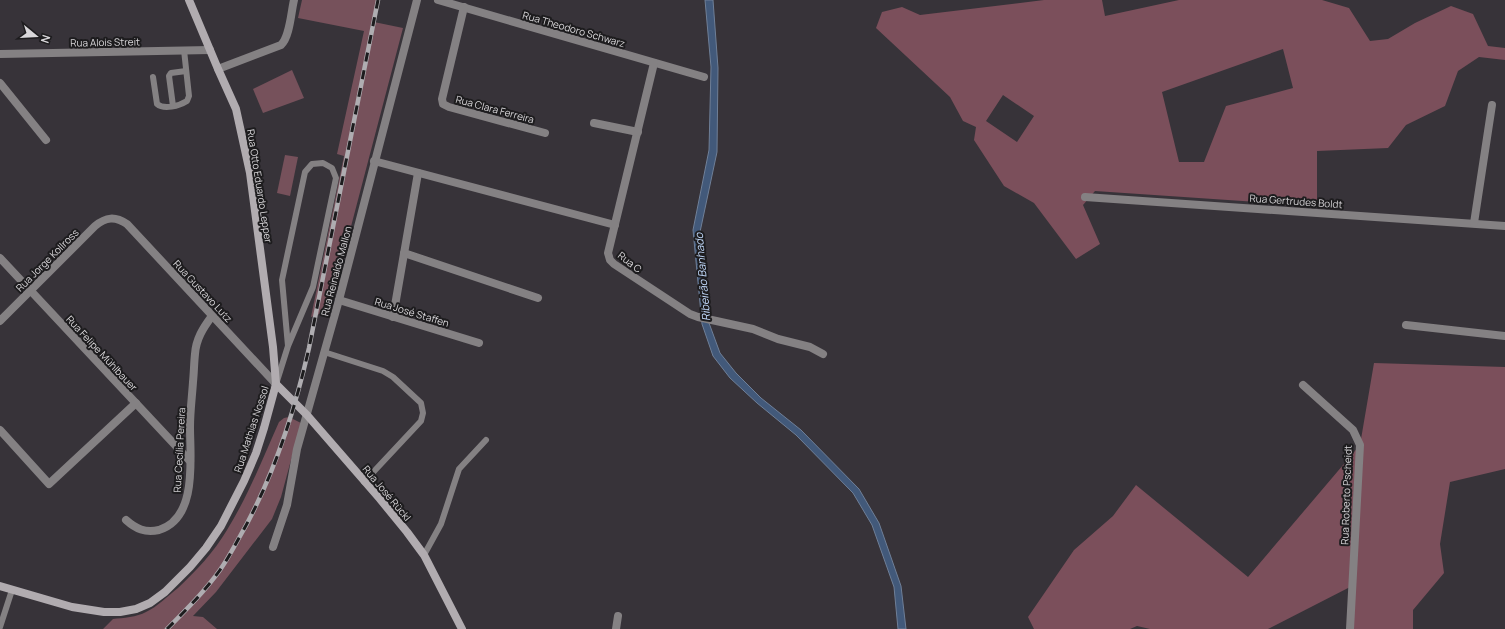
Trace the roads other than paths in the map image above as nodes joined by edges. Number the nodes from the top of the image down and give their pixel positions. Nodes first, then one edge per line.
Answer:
1 (189, 0) edge
2 (294, 0) edge
3 (417, 0) edge
4 (438, 0) edge
5 (464, 7) junction
6 (184, 50) junction
7 (210, 50) junction
8 (0, 54) edge
9 (654, 63) junction
10 (218, 69) junction
11 (186, 71) junction
12 (153, 77) dead end
13 (704, 77) dead end
14 (0, 83) edge
15 (1492, 105) dead end
16 (173, 106) junction
17 (594, 123) dead end
18 (638, 132) junction
19 (545, 134) dead end
20 (46, 140) dead end
21 (374, 161) junction
22 (418, 173) junction
23 (1085, 197) dead end
24 (112, 218) joint
25 (1474, 223) junction
26 (615, 225) junction
27 (1505, 226) edge
28 (404, 252) junction
29 (0, 258) edge
30 (31, 291) junction
31 (538, 298) dead end
32 (339, 300) junction
33 (212, 316) junction
34 (392, 316) junction
35 (0, 321) edge
36 (1406, 325) dead end
37 (1505, 336) edge
38 (479, 343) dead end
39 (288, 346) junction
40 (324, 352) junction
41 (823, 354) dead end
42 (276, 384) junction
43 (1303, 385) dead end
44 (136, 403) junction
45 (307, 415) junction
46 (0, 430) edge
47 (486, 440) dead end
48 (190, 461) junction
49 (364, 482) junction
50 (126, 520) dead end
51 (273, 547) dead end
52 (424, 555) junction
53 (0, 586) edge
54 (12, 590) junction
55 (618, 616) dead end
56 (2, 617) edge
57 (0, 627) edge
58 (462, 629) edge
59 (616, 629) edge
60 (1350, 629) edge

1 - 7 main road, Rua Otto Eduardo Lepper
2 - 10 street
3 - 21 street, Rua Reinaldo Mallon
4 - 5 street, Rua Theodoro Schwarz
5 - 9 street, Rua Theodoro Schwarz
5 - 19 street, Rua Clara Ferreira
6 - 7 street, Rua Alois Streit
6 - 8 street, Rua Alois Streit
6 - 11 lane
7 - 10 main road, Rua Otto Eduardo Lepper
9 - 13 street, Rua Theodoro Schwarz
9 - 18 street, Rua C
10 - 42 main road, Rua Otto Eduardo Lepper
11 - 16 lane
11 - 16 lane
12 - 16 lane
14 - 20 street
15 - 25 street
17 - 18 street
18 - 26 street, Rua C
21 - 22 street
21 - 32 street, Rua Reinaldo Mallon
22 - 26 street
22 - 28 street
23 - 25 street, Rua Gertrudes Boldt
24 - 30 street, Rua Jorge Kollross
24 - 33 street, Rua Gustavo Lutz
25 - 27 street, Rua Gertrudes Boldt
26 - 41 street, Rua C
28 - 31 street
28 - 34 street
29 - 30 street, Rua Felipe Mühlbauer
30 - 35 street, Rua Jorge Kollross
30 - 44 street, Rua Felipe Mühlbauer
32 - 34 street, Rua José Staffen
32 - 40 street, Rua Reinaldo Mallon
33 - 42 street, Rua Gustavo Lutz
33 - 48 street, Rua Cecília Pereira
34 - 38 street, Rua José Staffen
36 - 37 street
39 - 39 lane
39 - 42 lane
40 - 45 street, Rua Reinaldo Mallon
40 - 49 lane
42 - 45 main road, Rua José Rückl
42 - 54 main road, Rua Mathias Nossol
43 - 60 street, Rua Roberto Pscheidt
44 - 46 street
44 - 48 street, Rua Felipe Mühlbauer
45 - 49 main road, Rua José Rückl
45 - 51 street, Rua Reinaldo Mallon
47 - 52 lane
48 - 50 street, Rua Cecília Pereira
49 - 52 main road, Rua José Rückl
52 - 58 main road, Rua José Rückl
53 - 54 main road, Rua Mathias Nossol
54 - 56 lane
55 - 59 street
56 - 57 lane

